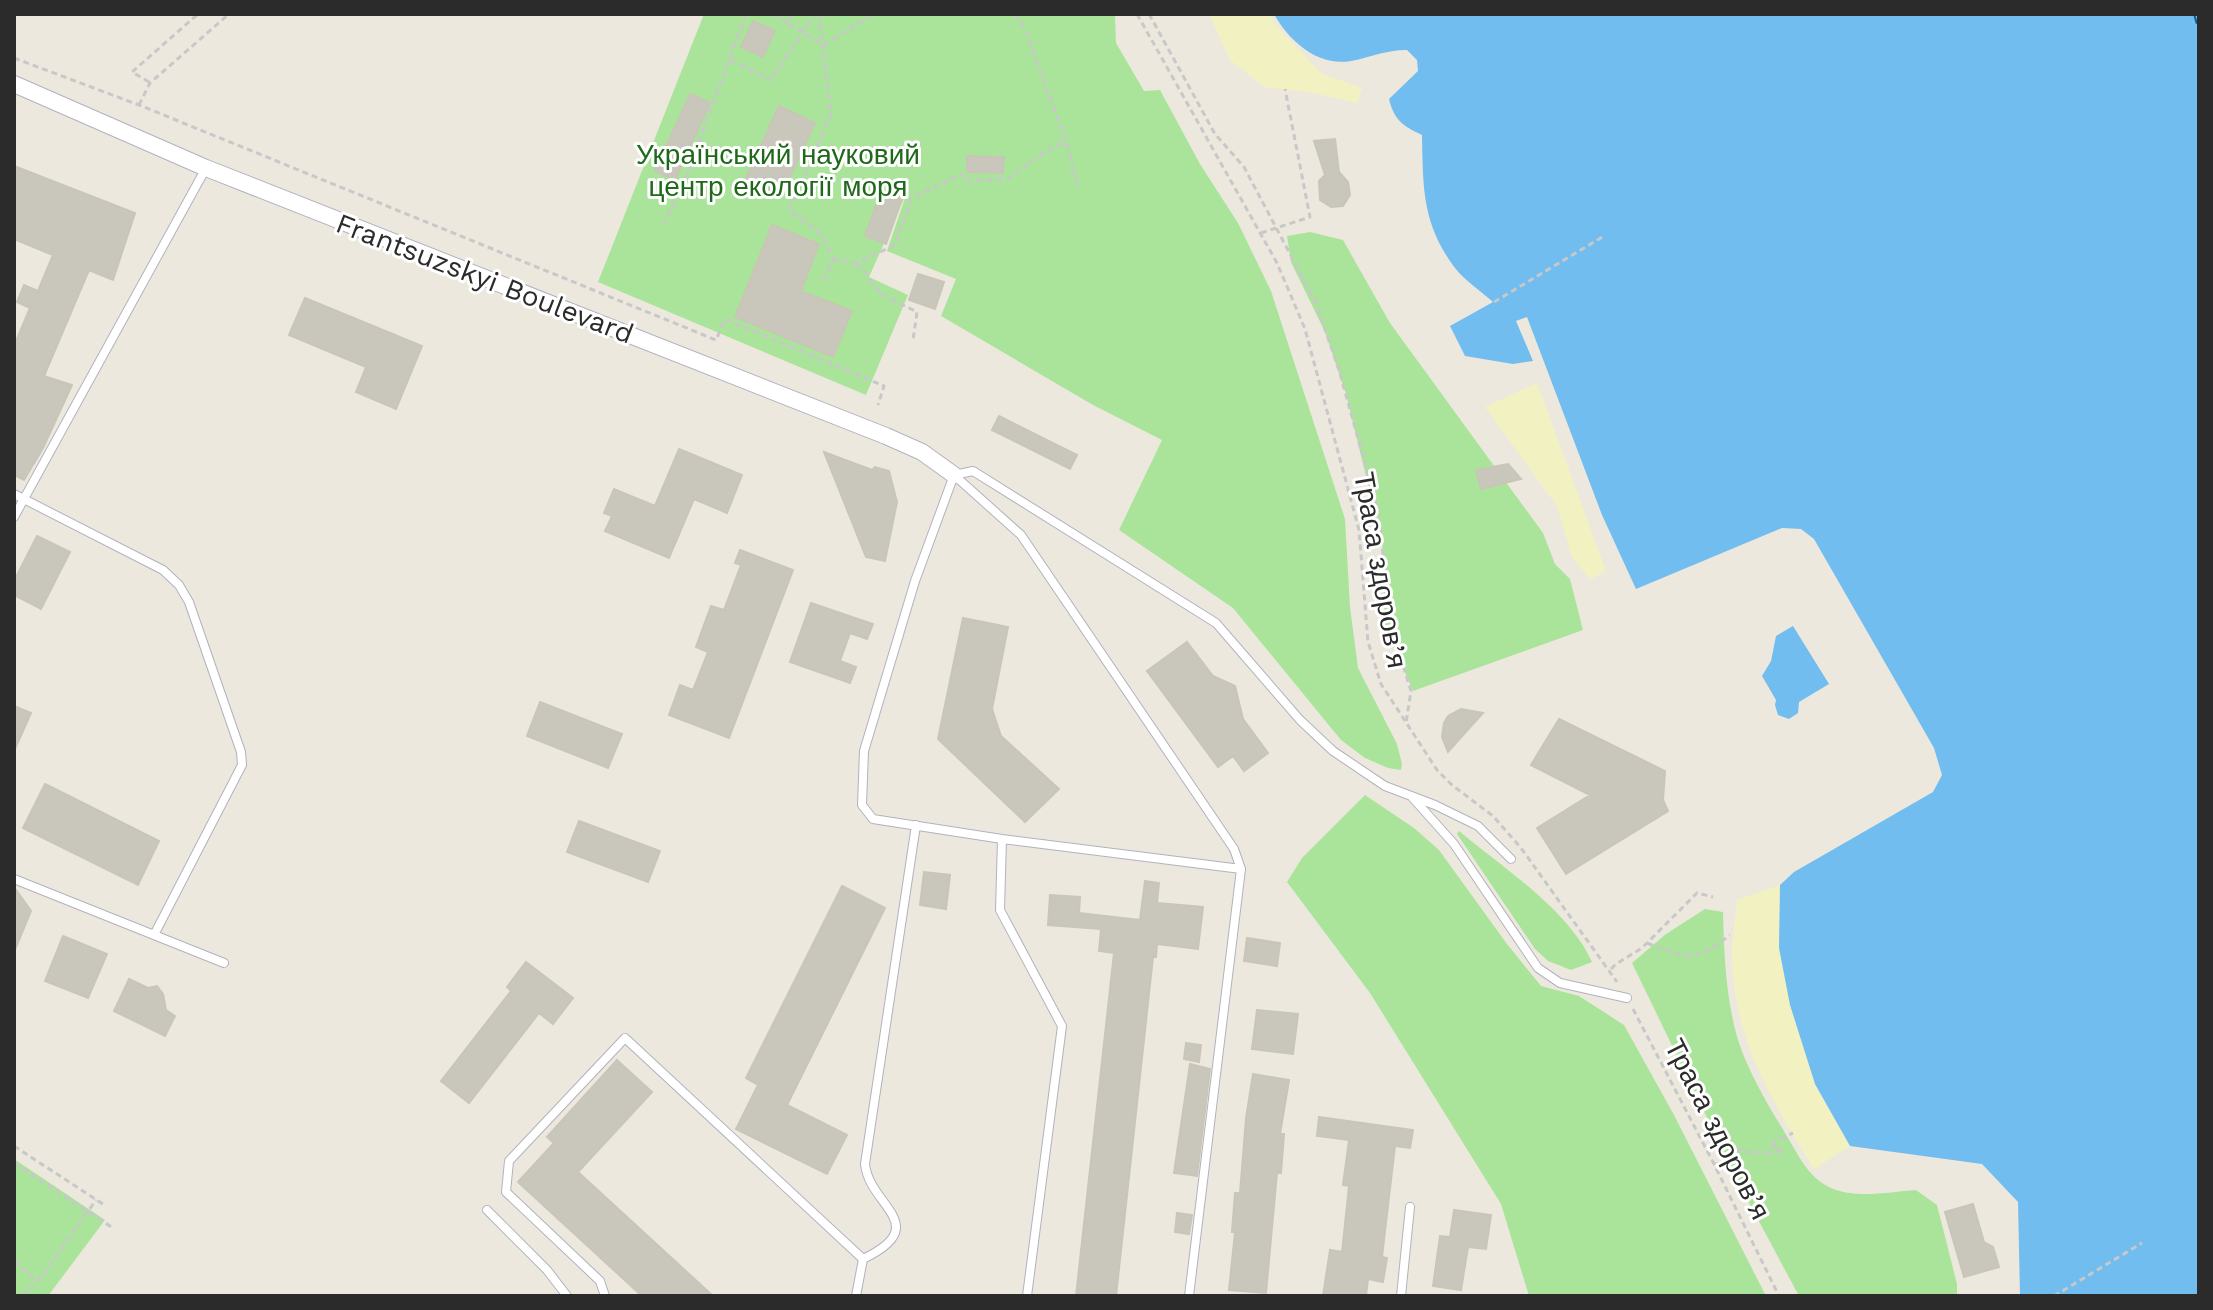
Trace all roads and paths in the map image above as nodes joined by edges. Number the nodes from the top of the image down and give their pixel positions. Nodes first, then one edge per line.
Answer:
1 (198, 14) edge
2 (229, 14) edge
3 (746, 14) edge
4 (774, 14) edge
5 (790, 14) edge
6 (817, 14) edge
7 (873, 14) edge
8 (1015, 14) edge
9 (1137, 14) edge
10 (1149, 14) edge
11 (789, 24) junction
12 (804, 31) junction
13 (824, 45) junction
14 (14, 58) edge
15 (730, 59) junction
16 (150, 83) junction
17 (14, 84) edge
18 (1285, 89) dead end
19 (139, 105) junction
20 (1066, 141) junction
21 (206, 168) junction
22 (1078, 187) dead end
23 (664, 225) dead end
24 (1277, 228) junction
25 (1261, 233) junction
26 (1604, 236) dead end
27 (833, 259) junction
28 (857, 263) junction
29 (824, 280) dead end
30 (1494, 302) dead end
31 (913, 340) dead end
32 (878, 405) dead end
33 (954, 475) junction
34 (14, 494) edge
35 (23, 499) junction
36 (14, 517) edge
37 (1405, 724) junction
38 (1411, 796) junction
39 (916, 825) junction
40 (1002, 839) junction
41 (1511, 859) dead end
42 (1241, 869) junction
43 (14, 879) edge
44 (1713, 897) dead end
45 (154, 935) junction
46 (1730, 935) dead end
47 (1647, 943) junction
48 (224, 963) dead end
49 (1610, 970) junction
50 (1627, 998) junction
51 (1793, 1133) dead end
52 (14, 1146) edge
53 (14, 1163) edge
54 (1714, 1164) junction
55 (96, 1200) junction
56 (106, 1206) dead end
57 (1410, 1207) dead end
58 (487, 1210) dead end
59 (89, 1212) junction
60 (113, 1228) dead end
61 (2142, 1243) dead end
62 (863, 1259) junction
63 (14, 1261) edge
64 (37, 1281) junction
65 (23, 1296) edge
66 (567, 1296) edge
67 (605, 1296) edge
68 (856, 1296) edge
69 (1027, 1296) edge
70 (1189, 1296) edge
71 (1401, 1296) edge
72 (1779, 1296) edge
73 (2054, 1296) edge

1 - 16 path
2 - 16 path
3 - 15 path
4 - 11 path
5 - 11 path
6 - 12 path
6 - 13 path
7 - 13 path
8 - 20 path
9 - 25 path, Траса здоров’я
10 - 24 path
11 - 12 path
12 - 13 path
12 - 15 path
13 - 27 path
14 - 19 path
15 - 23 path
16 - 19 path
17 - 21 street, Frantsuzskyi Boulevard
18 - 24 path
19 - 32 path
20 - 22 path
20 - 28 path
21 - 33 street, Frantsuzskyi Boulevard
21 - 35 lane
24 - 25 path
24 - 37 path
25 - 37 path, Траса здоров’я
26 - 30 path
27 - 28 path
27 - 29 path
28 - 31 path
33 - 38 lane
33 - 39 lane
33 - 42 lane
34 - 35 lane
35 - 36 lane
35 - 45 lane
37 - 49 path, Траса здоров’я
38 - 41 lane
38 - 50 lane
39 - 40 lane
39 - 62 lane
40 - 42 lane
40 - 69 lane
42 - 70 lane
43 - 45 lane
44 - 47 path
45 - 48 lane
46 - 47 path
47 - 49 path
49 - 50 path, Траса здоров’я
50 - 54 path, Траса здоров’я
51 - 54 path
52 - 55 path
53 - 59 path
54 - 72 path, Траса здоров’я
55 - 56 path
55 - 59 path
57 - 71 lane
58 - 66 lane
59 - 60 path
59 - 64 path
61 - 73 path
62 - 67 lane
62 - 68 lane
63 - 64 path
64 - 65 path

